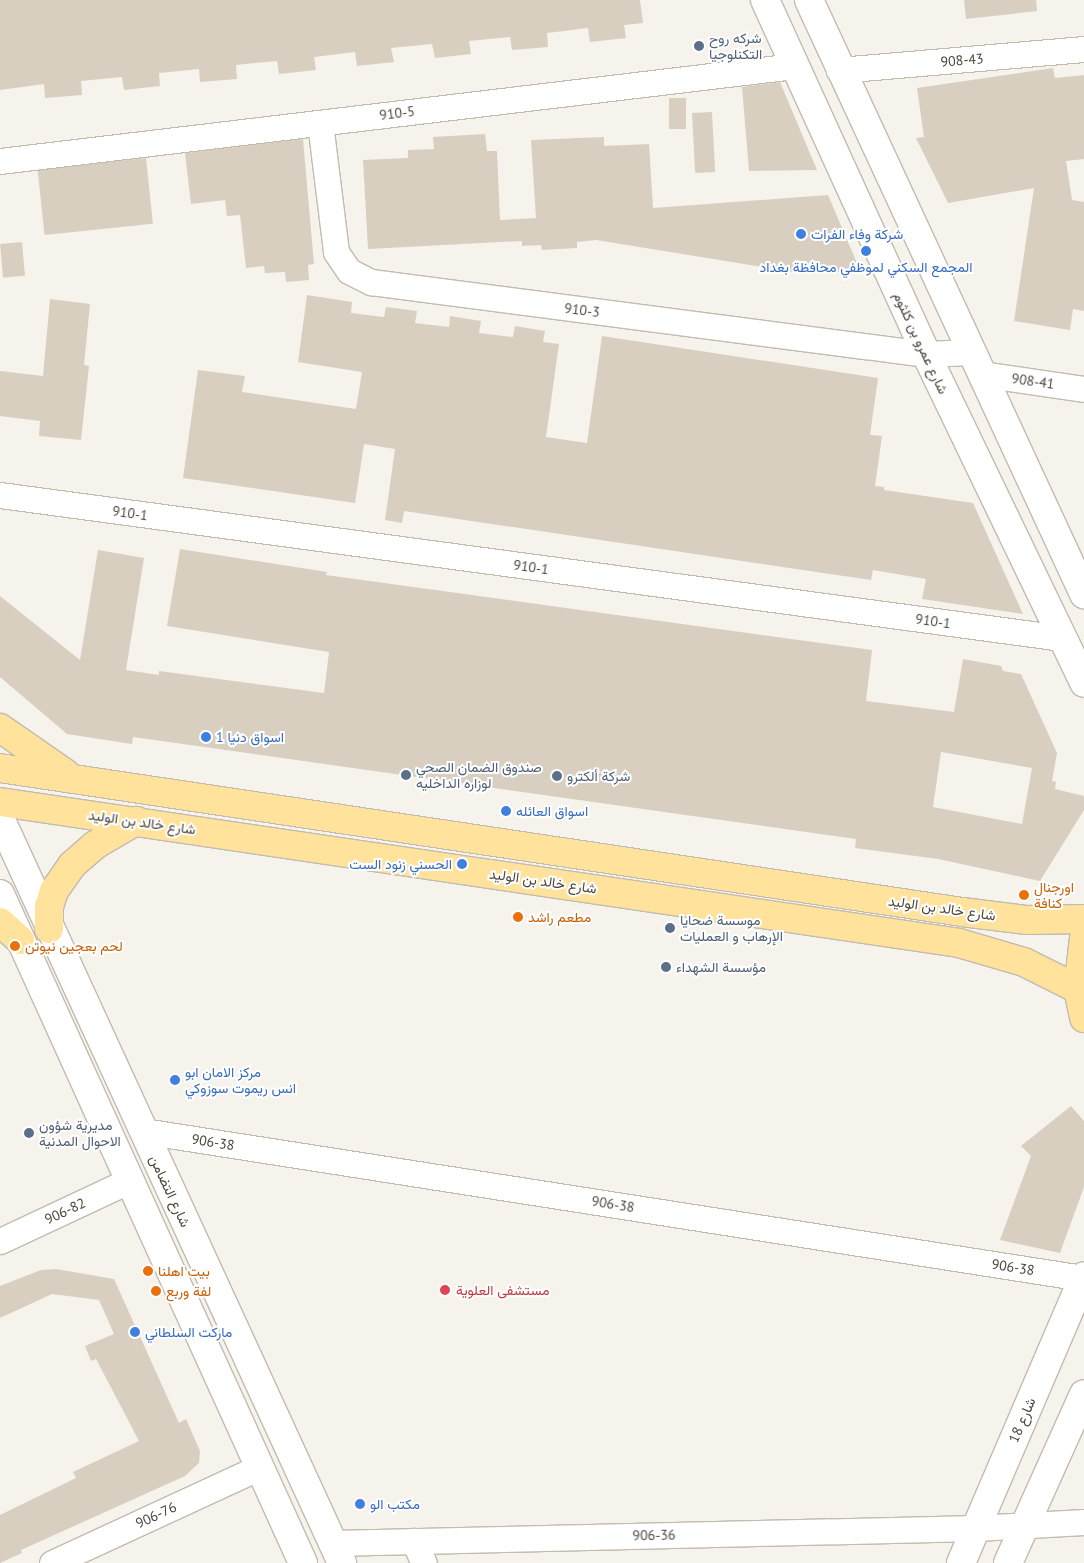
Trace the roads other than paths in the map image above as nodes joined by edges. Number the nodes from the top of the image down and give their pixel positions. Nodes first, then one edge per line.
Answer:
1 (765, 0) edge
2 (809, 0) edge
3 (1084, 49) edge
4 (794, 66) junction
5 (839, 70) junction
6 (320, 123) junction
7 (0, 161) edge
8 (926, 354) junction
9 (976, 363) junction
10 (1084, 388) edge
11 (0, 495) edge
12 (1084, 594) edge
13 (1062, 638) junction
14 (1084, 683) edge
15 (0, 728) edge
16 (0, 768) edge
17 (88, 782) junction
18 (0, 802) edge
19 (0, 818) edge
20 (136, 821) junction
21 (0, 894) edge
22 (1084, 919) edge
23 (0, 922) edge
24 (49, 929) junction
25 (1084, 938) edge
26 (20, 940) junction
27 (1078, 989) junction
28 (1084, 1018) edge
29 (142, 1131) junction
30 (130, 1180) junction
31 (0, 1241) edge
32 (1084, 1277) edge
33 (1084, 1394) edge
34 (260, 1467) junction
35 (1084, 1522) edge
36 (1025, 1523) junction
37 (976, 1528) junction
38 (419, 1552) edge
39 (338, 1553) edge
40 (52, 1563) edge
41 (303, 1563) edge
42 (961, 1563) edge
43 (1008, 1563) edge

1 - 4 street, شارع عمرو بن كلثوم
2 - 5 street
3 - 5 street, 908-43
4 - 6 street, 910-5
4 - 8 street, شارع عمرو بن كلثوم
5 - 9 street
6 - 7 street, 910-5
6 - 8 street, 910-3
8 - 9 street, 910-3
8 - 13 street, شارع عمرو بن كلثوم
9 - 10 street, 908-41
9 - 12 street
11 - 13 street, 910-1
13 - 14 street, شارع عمرو بن كلثوم
15 - 17 main road
16 - 17 main road, شارع خالد بن الوليد
17 - 22 main road, شارع خالد بن الوليد
18 - 20 main road, شارع خالد بن الوليد
19 - 24 street, شارع التضامن
20 - 24 main road
20 - 27 main road, شارع خالد بن الوليد
21 - 26 street
23 - 26 main road
24 - 29 street, شارع التضامن
25 - 27 main road
26 - 30 street
27 - 28 main road
29 - 32 street, 906-38
29 - 39 street, شارع التضامن
30 - 31 street, 906-82
30 - 34 street
32 - 37 street, شارع 18
33 - 36 street
34 - 40 street, 906-76
34 - 41 street
35 - 36 street, 906-36
36 - 37 street, 906-36
36 - 43 street
37 - 38 street, 906-36
37 - 42 street, شارع 18
38 - 39 street, 906-36

